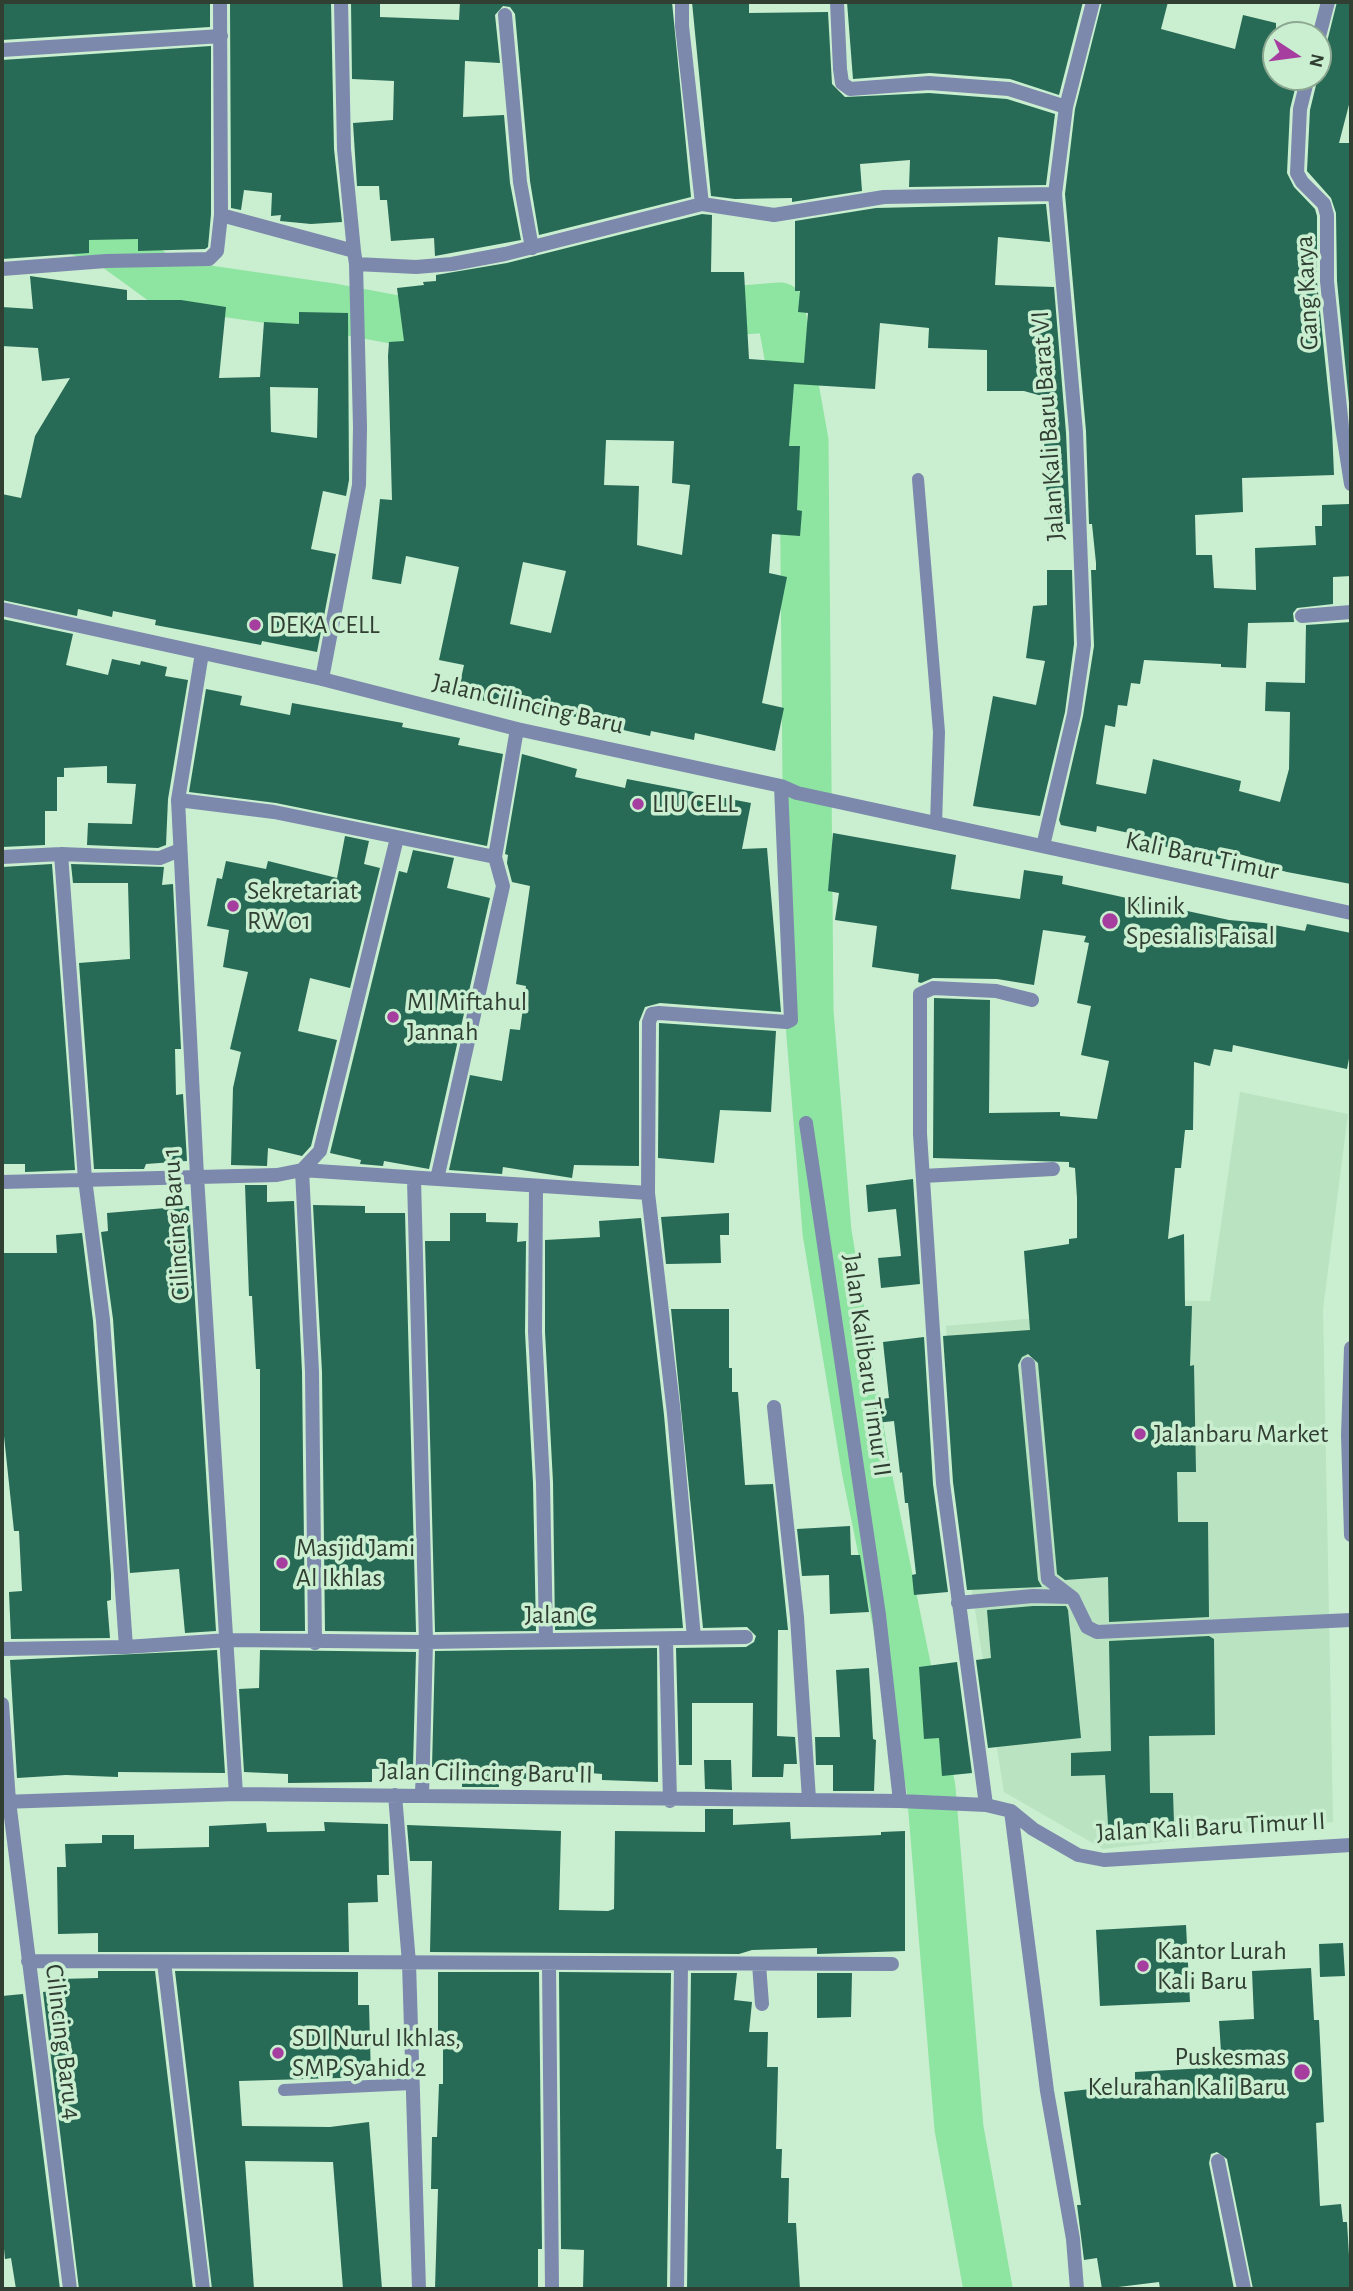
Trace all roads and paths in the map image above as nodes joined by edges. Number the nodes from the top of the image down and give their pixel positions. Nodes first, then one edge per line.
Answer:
1 (220, 2) edge
2 (341, 2) edge
3 (682, 2) edge
4 (837, 2) edge
5 (1093, 2) edge
6 (1328, 2) edge
7 (505, 15) dead end
8 (1323, 21) edge
9 (221, 36) junction
10 (2, 50) edge
11 (1304, 91) edge
12 (1066, 107) junction
13 (1055, 194) junction
14 (702, 204) junction
15 (221, 215) junction
16 (532, 248) junction
17 (355, 257) junction
18 (2, 269) edge
19 (918, 479) dead end
20 (1351, 484) edge
21 (2, 609) edge
22 (1351, 612) edge
23 (1301, 616) dead end
24 (202, 653) junction
25 (322, 678) junction
26 (517, 729) junction
27 (781, 786) junction
28 (178, 800) junction
29 (936, 824) junction
30 (397, 838) junction
31 (1043, 846) junction
32 (180, 850) junction
33 (61, 854) junction
34 (2, 857) edge
35 (495, 857) junction
36 (1351, 913) edge
37 (1032, 1000) dead end
38 (806, 1123) dead end
39 (1053, 1169) dead end
40 (302, 1170) junction
41 (923, 1176) junction
42 (198, 1177) junction
43 (85, 1179) junction
44 (414, 1179) junction
45 (437, 1179) junction
46 (2, 1182) edge
47 (536, 1188) junction
48 (648, 1193) junction
49 (1351, 1348) edge
50 (1028, 1364) dead end
51 (774, 1407) dead end
52 (1351, 1535) edge
53 (1073, 1598) junction
54 (958, 1603) junction
55 (1351, 1620) edge
56 (746, 1637) dead end
57 (546, 1638) junction
58 (694, 1638) junction
59 (228, 1640) junction
60 (666, 1640) junction
61 (426, 1642) junction
62 (315, 1643) junction
63 (126, 1647) junction
64 (2, 1648) edge
65 (2, 1706) edge
66 (236, 1794) junction
67 (394, 1795) junction
68 (422, 1796) junction
69 (809, 1799) junction
70 (5, 1801) edge
71 (670, 1801) junction
72 (905, 1802) junction
73 (962, 1804) joint
74 (986, 1805) junction
75 (1011, 1811) junction
76 (1351, 1845) edge
77 (28, 1961) junction
78 (164, 1962) junction
79 (409, 1962) junction
80 (549, 1963) junction
81 (681, 1964) junction
82 (759, 1964) junction
83 (892, 1964) dead end
84 (762, 2004) dead end
85 (412, 2084) junction
86 (284, 2090) dead end
87 (1218, 2161) dead end
88 (70, 2289) edge
89 (203, 2289) edge
90 (419, 2289) edge
91 (552, 2289) edge
92 (677, 2289) edge
93 (1077, 2289) edge
94 (1244, 2289) edge

1 - 9 street
2 - 17 street
3 - 14 street
4 - 12 street
5 - 12 street, Jalan Kali Baru Barat VI
6 - 8 street
7 - 16 street
9 - 10 street
9 - 15 street
11 - 20 street, Gang Karya
12 - 13 street, Jalan Kali Baru Barat VI
13 - 14 street
13 - 31 street, Jalan Kali Baru Barat VI
14 - 16 street
15 - 17 street
15 - 18 street
16 - 17 street
17 - 25 street
19 - 29 lane
21 - 24 street, Jalan Cilincing Baru
22 - 23 street
24 - 25 street, Jalan Cilincing Baru
24 - 28 street, Cilincing Baru 1
25 - 26 street, Jalan Cilincing Baru
26 - 27 street, Jalan Cilincing Baru
26 - 35 street
27 - 29 street, Jalan Cilincing Baru
27 - 48 street
28 - 30 street
28 - 32 street, Cilincing Baru 1
29 - 31 street, Jalan Cilincing Baru
30 - 35 street
30 - 40 street
31 - 36 street, Kali Baru Timur
32 - 33 street
32 - 42 street, Cilincing Baru 1
33 - 34 street
33 - 43 street
35 - 45 street
37 - 41 street
38 - 72 street, Jalan Kalibaru Timur II
39 - 41 street
40 - 42 street
40 - 44 street
40 - 62 street
41 - 54 street
42 - 43 street
42 - 59 street, Cilincing Baru 1
43 - 46 street
43 - 63 street
44 - 45 street
44 - 61 street
45 - 47 street
47 - 48 street
47 - 57 street
48 - 58 street
49 - 52 street
50 - 53 street
51 - 69 street
53 - 54 street
53 - 55 street
54 - 74 street
56 - 58 street, Jalan C
57 - 60 street, Jalan C
57 - 61 street, Jalan C
58 - 60 street, Jalan C
59 - 62 street, Jalan C
59 - 63 street, Jalan C
59 - 66 street, Cilincing Baru 1
60 - 71 street
61 - 62 street, Jalan C
61 - 68 street
63 - 64 street, Jalan C
65 - 70 street, Cilincing Baru 4
66 - 67 street, Jalan Cilincing Baru II
66 - 70 street, Jalan Cilincing Baru II
67 - 68 street, Jalan Cilincing Baru II
67 - 79 street
68 - 71 street, Jalan Cilincing Baru II
69 - 71 street, Jalan Cilincing Baru II
69 - 72 street, Jalan Cilincing Baru II
70 - 77 street, Cilincing Baru 4
72 - 73 street, Jalan Cilincing Baru II
73 - 74 street, Jalan Kali Baru Timur II
74 - 75 street, Jalan Kali Baru Timur II
75 - 76 street, Jalan Kali Baru Timur II
75 - 93 street
77 - 78 street
77 - 88 street, Cilincing Baru 4
78 - 79 street
78 - 89 street
79 - 80 street
79 - 85 street
80 - 81 street
80 - 91 street
81 - 82 street
81 - 92 street
82 - 83 street
82 - 84 street
85 - 86 lane
85 - 90 street
87 - 94 street

